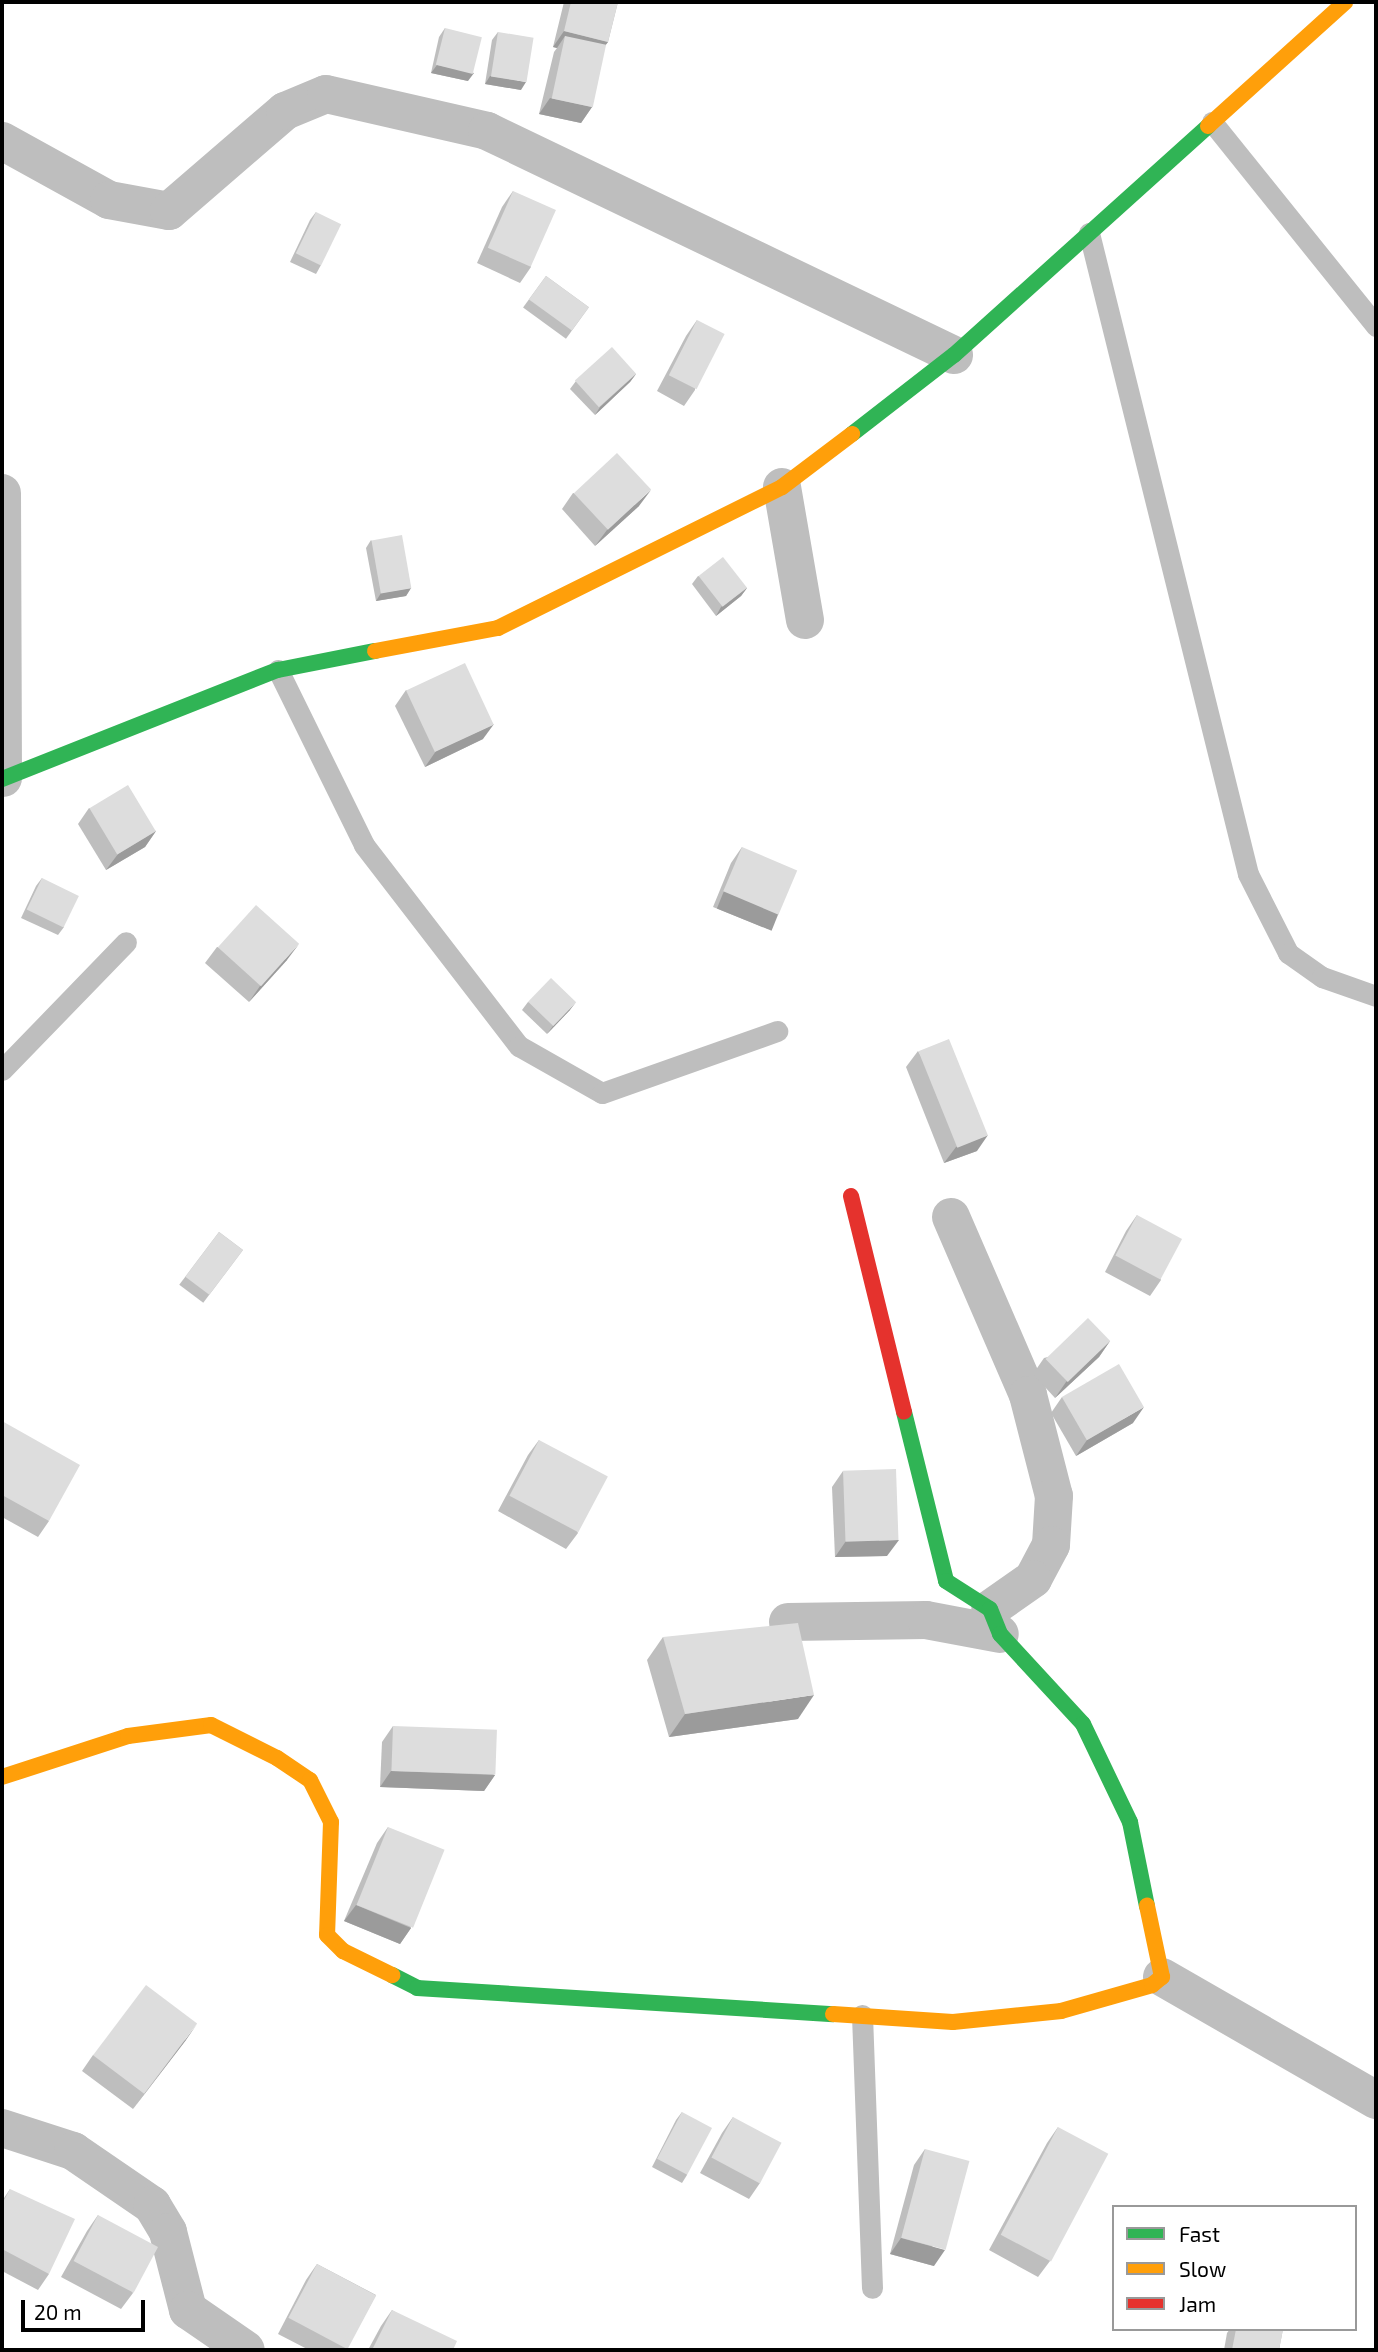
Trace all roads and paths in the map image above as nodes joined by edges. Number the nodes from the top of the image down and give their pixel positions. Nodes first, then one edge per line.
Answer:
1 (1345, 2) edge
2 (1212, 122) junction
3 (2, 141) edge
4 (1088, 233) junction
5 (1376, 326) edge
6 (954, 355) junction
7 (782, 487) junction
8 (2, 493) edge
9 (805, 620) dead end
10 (278, 670) junction
11 (3, 778) edge
12 (125, 942) dead end
13 (1376, 996) edge
14 (777, 1031) dead end
15 (2, 1070) edge
16 (851, 1196) dead end
17 (951, 1217) dead end
18 (788, 1622) edge
19 (995, 1622) junction
20 (2, 1777) edge
21 (1161, 1977) junction
22 (862, 2015) junction
23 (1376, 2099) edge
24 (2, 2128) edge
25 (872, 2288) dead end
26 (246, 2350) edge

1 - 2 street
2 - 4 street
2 - 5 lane
3 - 6 street
4 - 6 street
4 - 13 lane
6 - 7 street
7 - 9 street
7 - 10 street
8 - 11 street
10 - 11 street
10 - 14 lane
12 - 15 lane
16 - 19 street
17 - 19 street
18 - 19 street
19 - 21 street
20 - 22 street
21 - 22 street
21 - 23 street
22 - 25 lane
24 - 26 street

